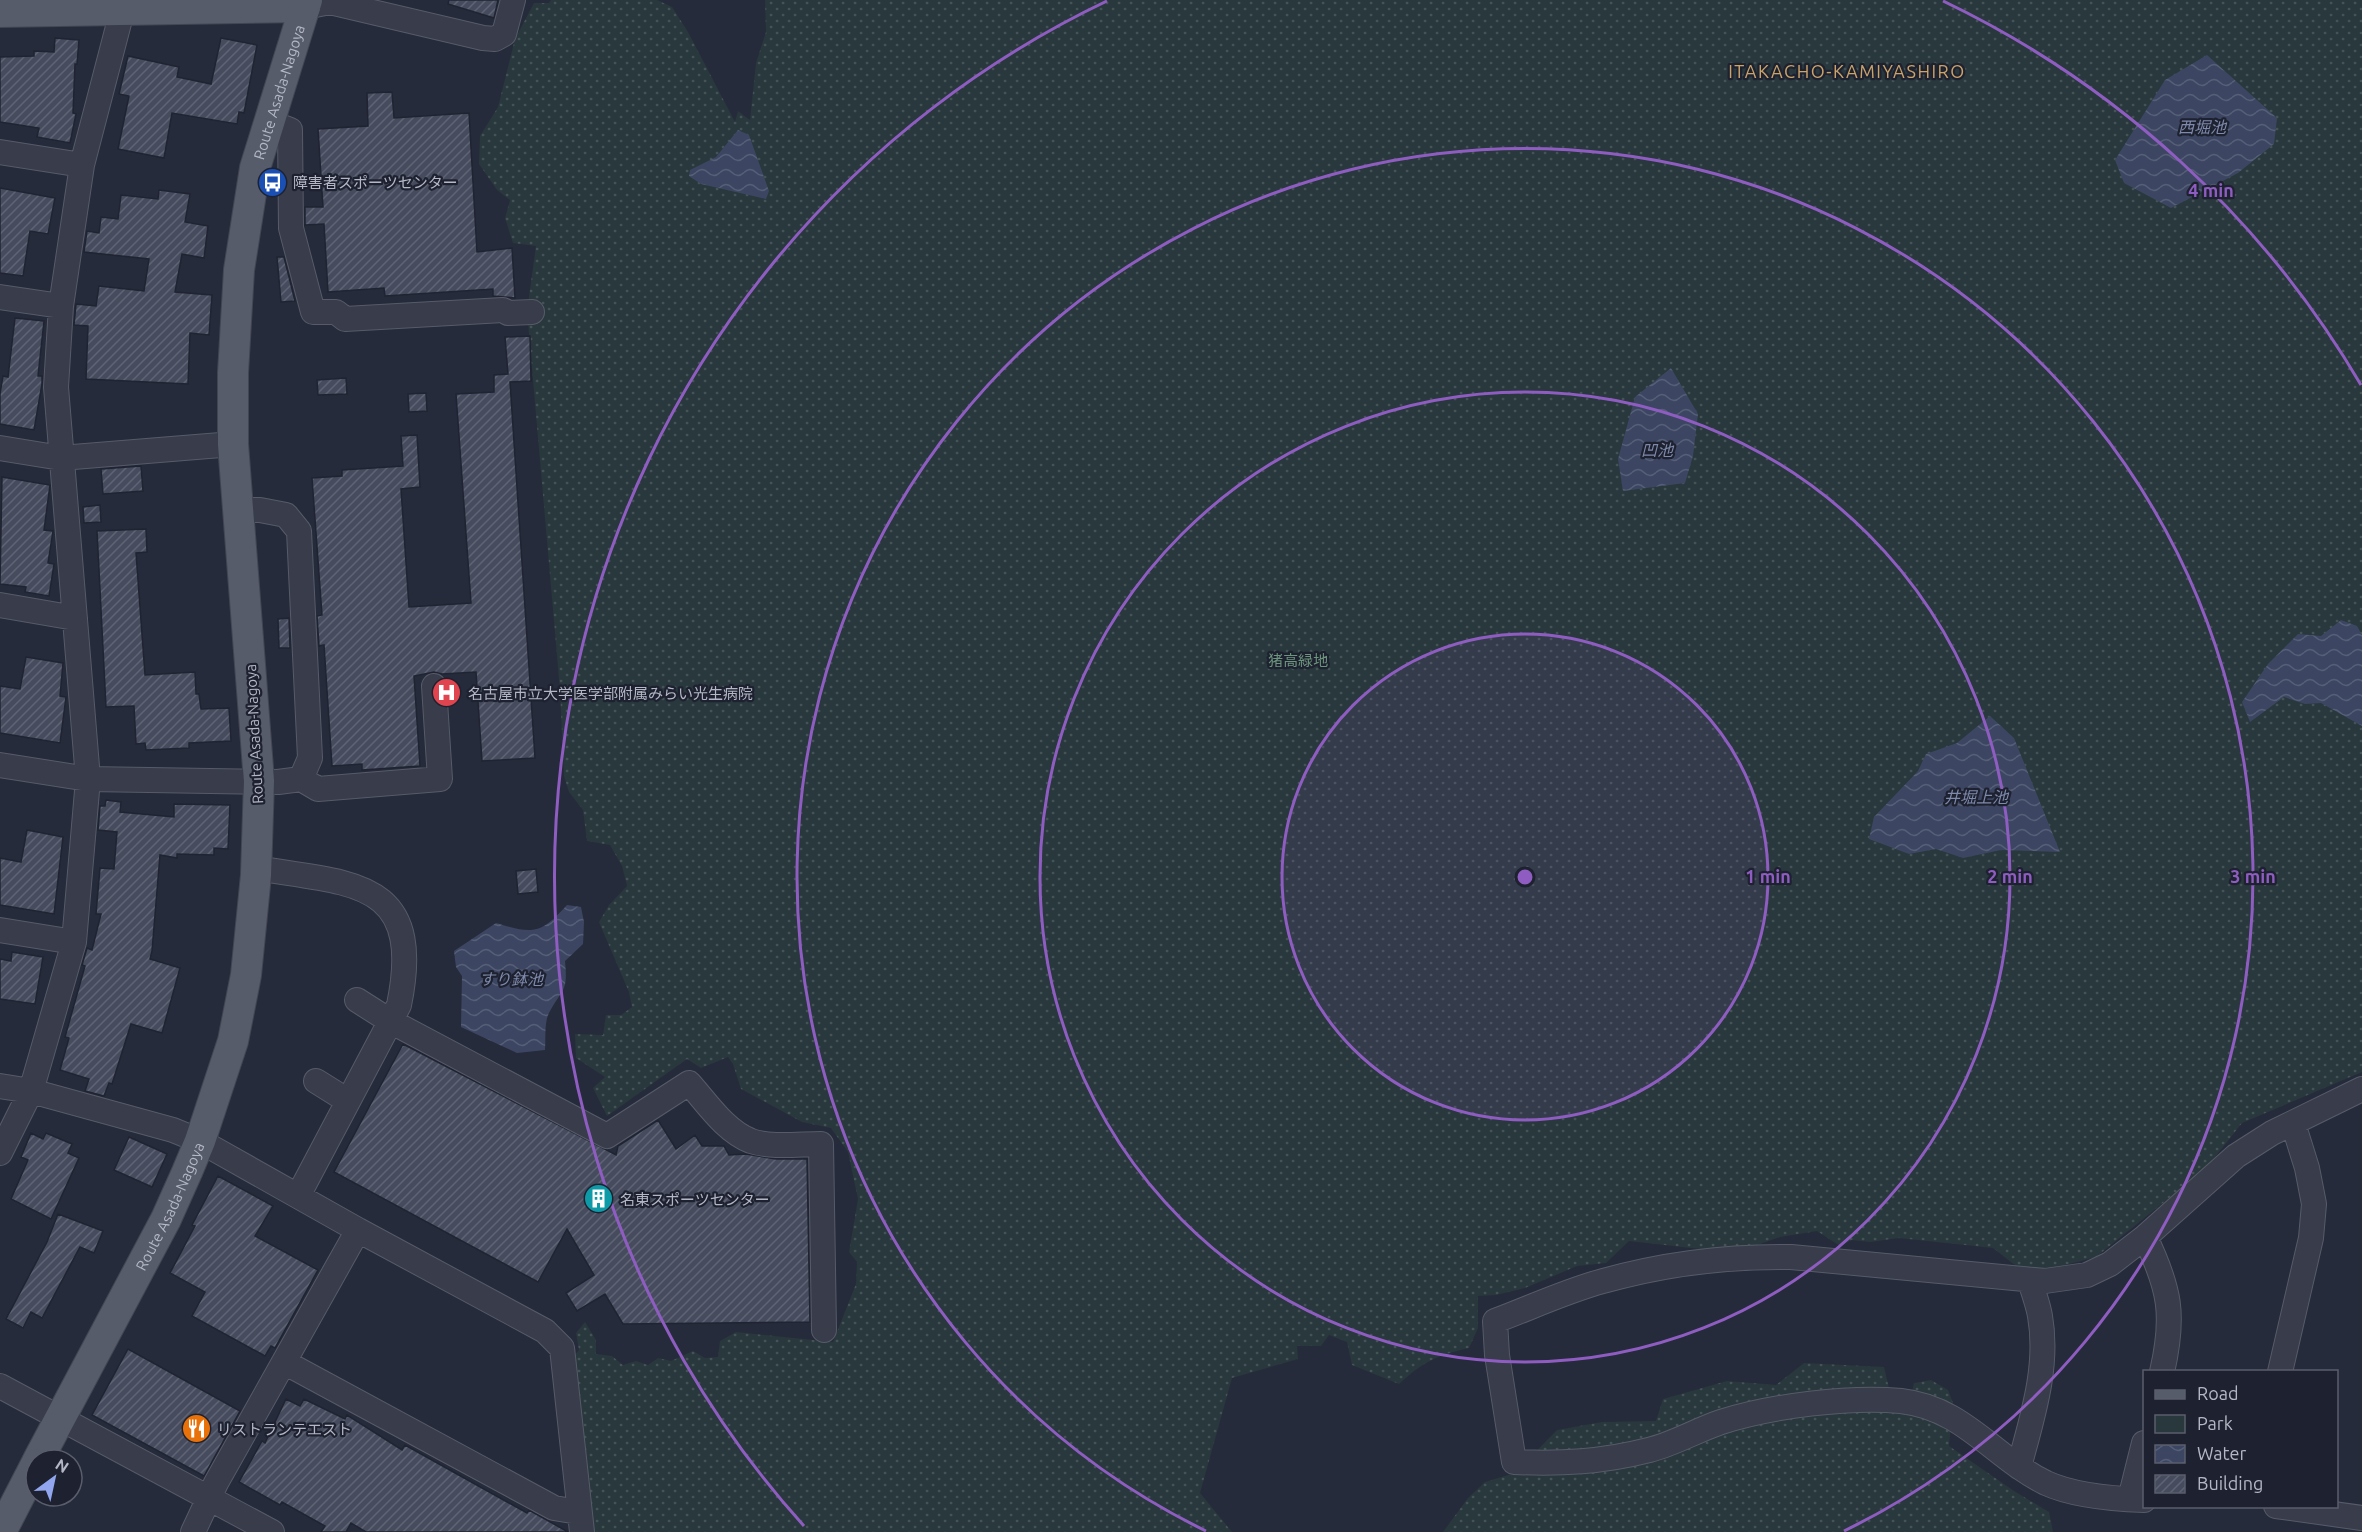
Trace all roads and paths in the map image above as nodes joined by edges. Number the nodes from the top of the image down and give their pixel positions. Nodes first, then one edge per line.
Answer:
1 (513, 0) edge
2 (306, 3) edge
3 (124, 4) edge
4 (0, 12) edge
5 (269, 122) junction
6 (0, 152) edge
7 (82, 165) junction
8 (0, 297) edge
9 (61, 306) junction
10 (532, 312) dead end
11 (233, 444) junction
12 (0, 448) edge
13 (61, 458) junction
14 (239, 510) junction
15 (0, 605) edge
16 (75, 618) junction
17 (434, 686) dead end
18 (0, 765) edge
19 (88, 779) junction
20 (301, 779) junction
21 (259, 781) junction
22 (256, 868) junction
23 (0, 930) edge
24 (74, 942) junction
25 (357, 1000) dead end
26 (390, 1021) junction
27 (316, 1081) dead end
28 (0, 1086) edge
29 (2362, 1089) edge
30 (31, 1091) junction
31 (348, 1101) junction
32 (2292, 1123) junction
33 (200, 1141) junction
34 (0, 1153) edge
35 (298, 1196) junction
36 (358, 1230) junction
37 (2145, 1237) junction
38 (2030, 1280) junction
39 (824, 1330) dead end
40 (284, 1362) junction
41 (2162, 1370) edge
42 (2280, 1370) edge
43 (0, 1386) edge
44 (60, 1418) junction
45 (44, 1448) edge
46 (2143, 1457) edge
47 (2019, 1467) junction
48 (24, 1487) edge
49 (209, 1498) junction
50 (2137, 1500) edge
51 (2290, 1508) edge
52 (2362, 1518) edge
53 (580, 1522) edge
54 (1, 1532) edge
55 (193, 1532) edge
56 (272, 1532) edge

1 - 2 street
2 - 3 main road
2 - 5 main road, Route Asada-Nagoya
3 - 4 main road
3 - 7 street
5 - 10 street
5 - 11 main road, Route Asada-Nagoya
6 - 7 street
7 - 9 street
8 - 9 street
9 - 13 street
11 - 13 street
11 - 14 main road, Route Asada-Nagoya
12 - 13 street
13 - 16 street
14 - 20 street
14 - 21 main road, Route Asada-Nagoya
15 - 16 street
16 - 19 street
17 - 20 street
18 - 19 street
19 - 21 street
19 - 24 street
20 - 21 street
21 - 22 main road, Route Asada-Nagoya
22 - 26 street
22 - 33 main road, Route Asada-Nagoya
23 - 24 street
24 - 30 street
25 - 26 street
26 - 31 street
26 - 39 street
27 - 31 street
28 - 30 street
29 - 32 street
30 - 33 street
30 - 34 street
31 - 35 street
32 - 37 street
32 - 42 street
33 - 35 street
33 - 44 main road, Route Asada-Nagoya
35 - 36 street
36 - 40 street
36 - 53 street
37 - 38 street
37 - 41 street
38 - 47 street
38 - 47 street
40 - 49 street
40 - 53 street
43 - 44 street
44 - 45 main road, Route Asada-Nagoya
44 - 49 street
46 - 50 street
47 - 50 street
48 - 54 main road
49 - 55 street
49 - 56 street
51 - 52 street

